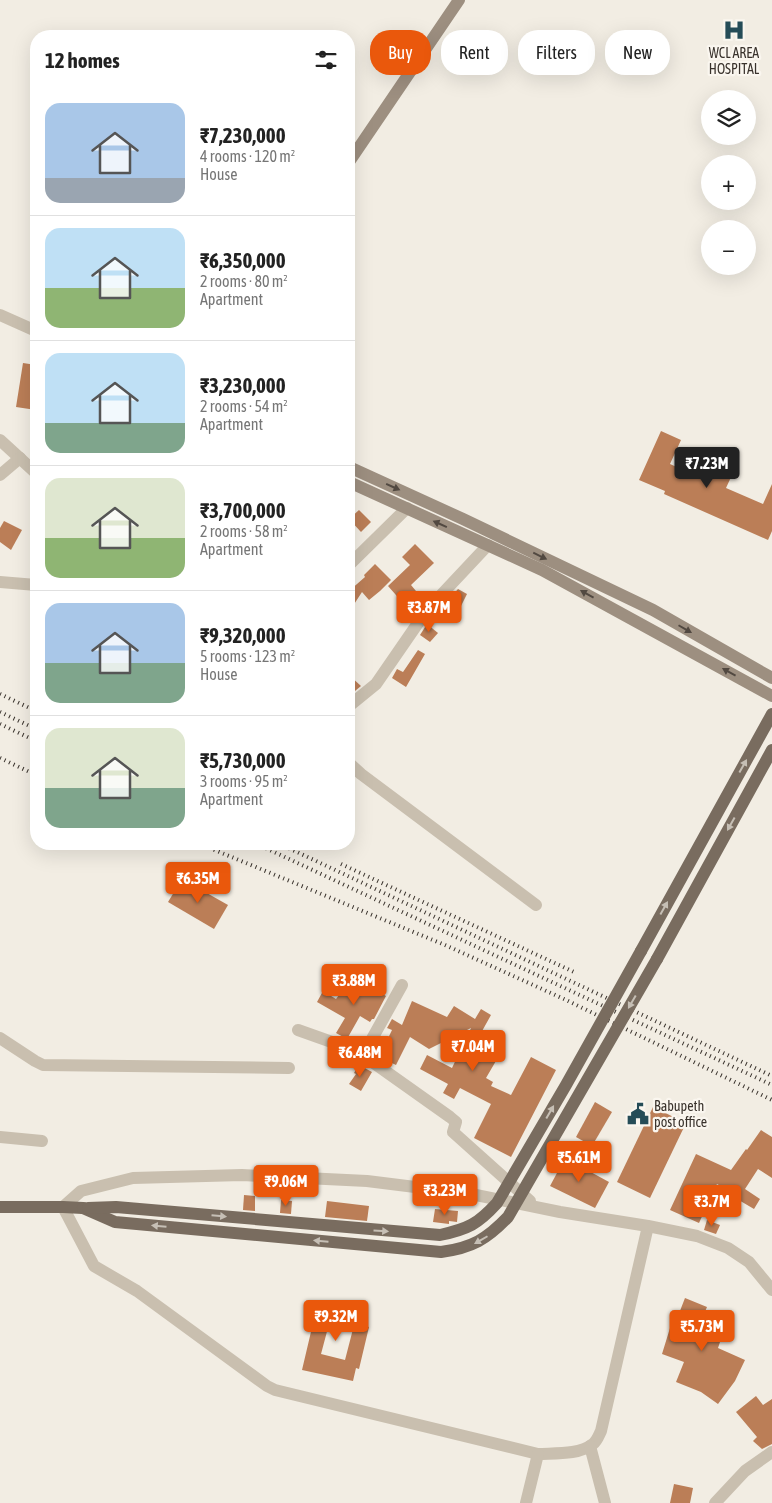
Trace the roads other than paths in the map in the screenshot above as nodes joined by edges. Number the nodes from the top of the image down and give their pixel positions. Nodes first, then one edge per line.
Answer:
1 (459, 0) edge
2 (355, 153) edge
3 (0, 315) edge
4 (30, 328) edge
5 (0, 440) edge
6 (20, 458) junction
7 (30, 467) edge
8 (355, 470) edge
9 (0, 475) edge
10 (355, 485) edge
11 (407, 508) junction
12 (488, 545) junction
13 (355, 559) edge
14 (0, 582) edge
15 (30, 584) edge
16 (772, 678) edge
17 (772, 696) edge
18 (355, 701) edge
19 (772, 714) edge
20 (772, 750) edge
21 (355, 768) edge
22 (536, 905) dead end
23 (402, 985) dead end
24 (298, 1030) dead end
25 (0, 1038) edge
26 (363, 1055) junction
27 (289, 1068) dead end
28 (0, 1137) edge
29 (42, 1141) dead end
30 (0, 1207) edge
31 (63, 1207) junction
32 (537, 1207) junction
33 (83, 1208) junction
34 (648, 1226) junction
35 (772, 1290) edge
36 (590, 1446) junction
37 (772, 1452) edge
38 (538, 1454) junction
39 (526, 1503) edge
40 (605, 1503) edge
41 (715, 1503) edge

1 - 2 street
3 - 4 street
5 - 6 street
6 - 7 street
6 - 9 street
8 -> 16 street
10 - 11 street
12 -> 11 street
11 - 13 street
17 -> 12 street
12 - 18 street
14 - 15 street
33 -> 19 main road, bridge
20 -> 33 main road, bridge
21 - 22 street
23 - 26 street
24 - 26 street
25 - 27 street
26 - 32 street
28 - 29 street
30 - 31 main road
31 - 32 street
31 - 33 main road
31 - 38 street
32 - 34 street
34 - 35 street
34 - 36 street
36 - 38 street
36 - 40 street
37 - 41 street
38 - 39 street

